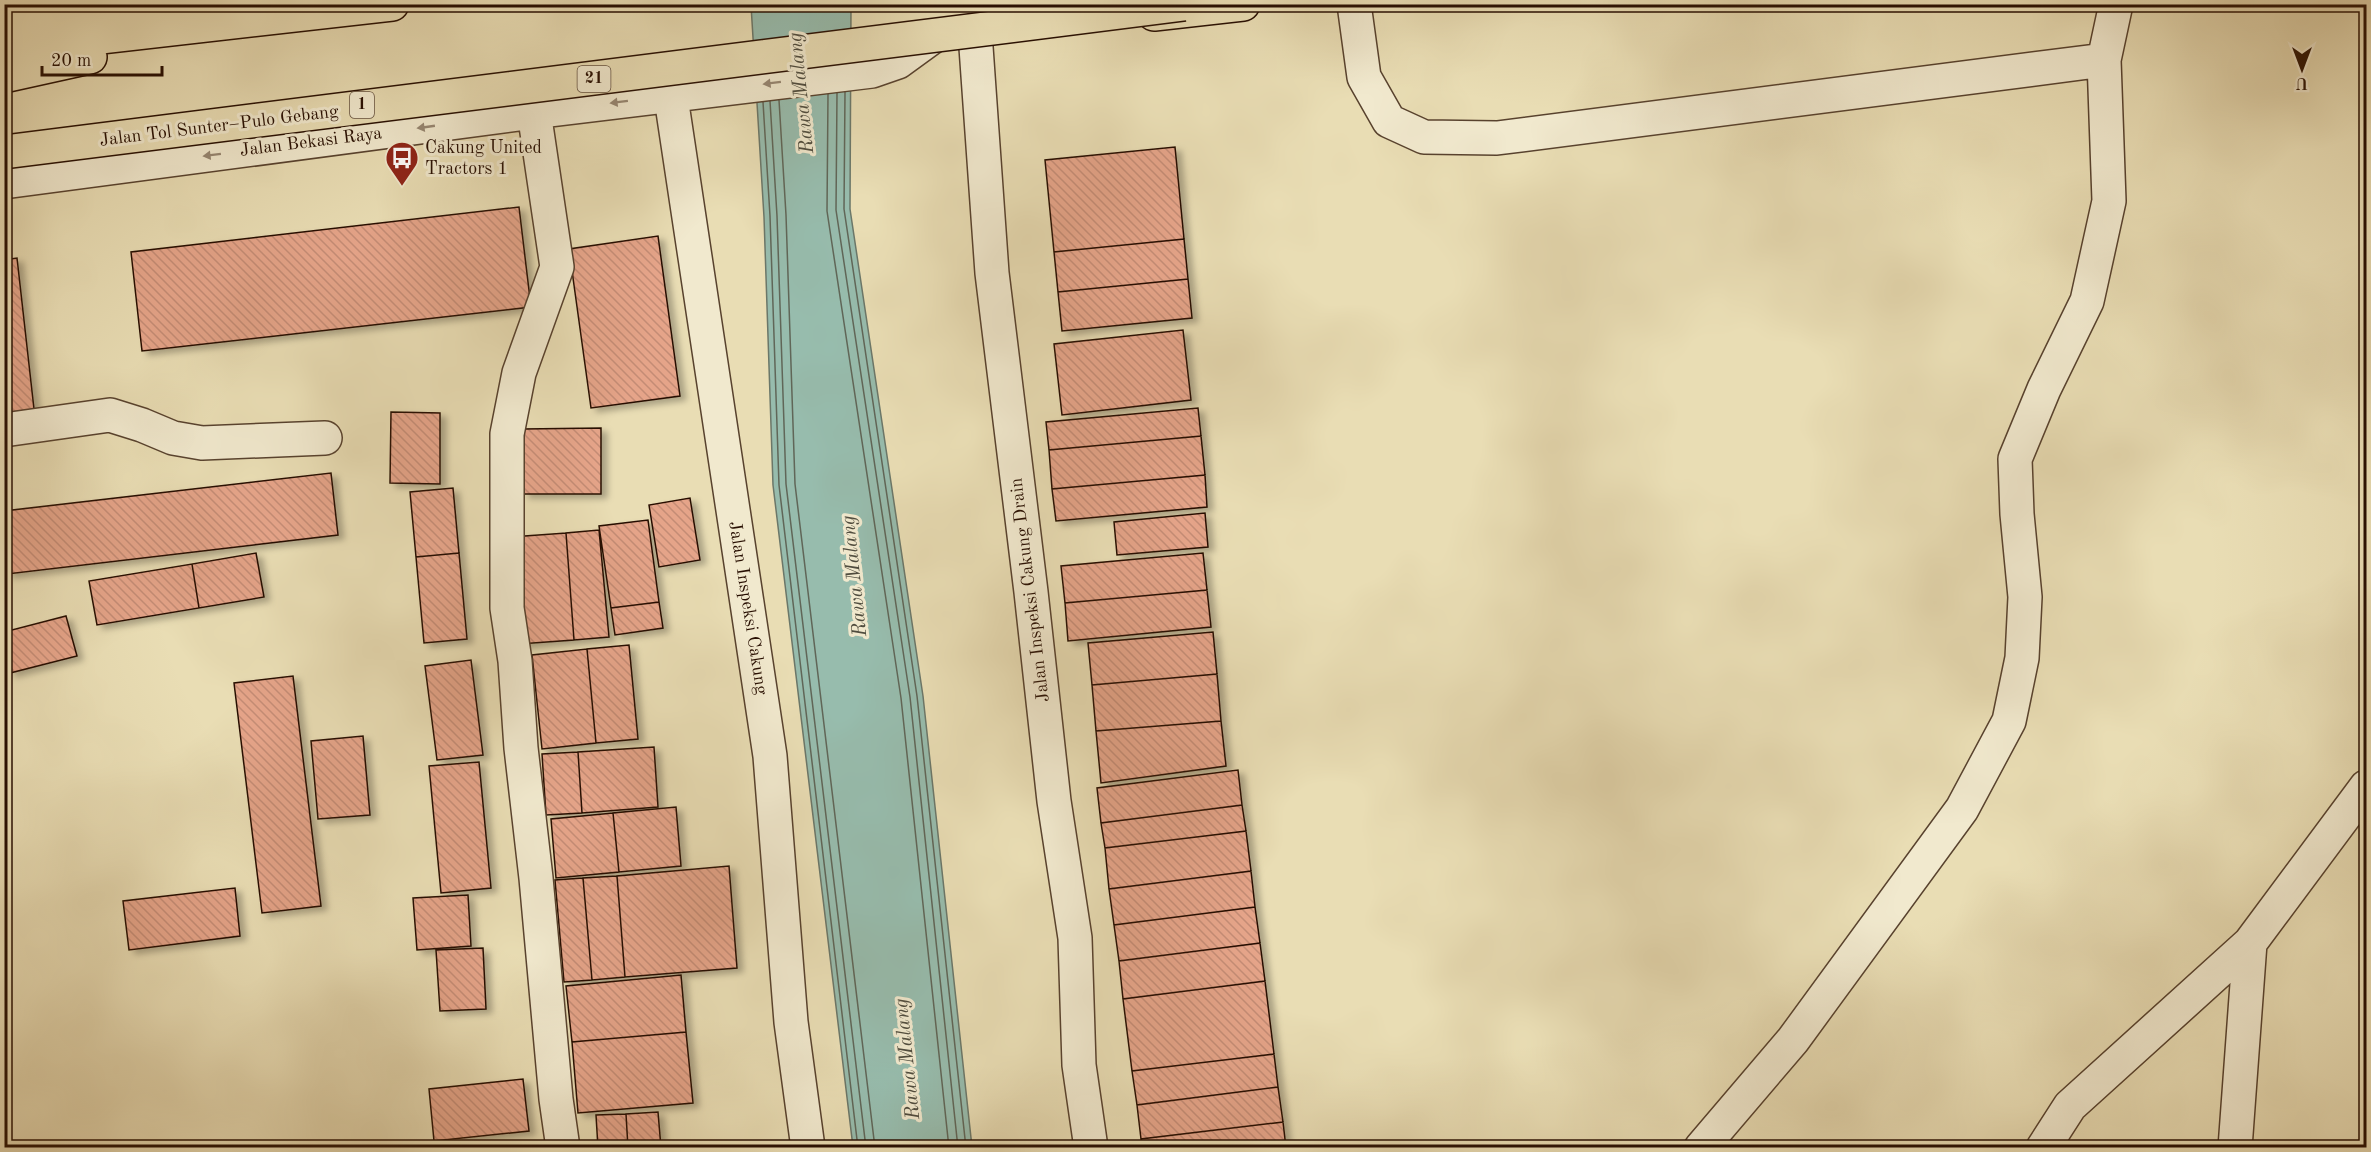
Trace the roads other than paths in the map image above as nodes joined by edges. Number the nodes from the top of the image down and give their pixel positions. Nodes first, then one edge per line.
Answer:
1 (159, 4) edge
2 (392, 4) edge
3 (1184, 4) edge
4 (1243, 4) edge
5 (1354, 4) edge
6 (2116, 4) edge
7 (253, 20) junction
8 (4, 26) edge
9 (975, 33) junction
10 (4, 48) edge
11 (2104, 60) junction
12 (4, 76) edge
13 (668, 84) junction
14 (534, 112) junction
15 (4, 145) edge
16 (4, 152) edge
17 (4, 182) edge
18 (4, 430) edge
19 (325, 438) dead end
20 (2367, 786) edge
21 (2250, 943) junction
22 (563, 1148) edge
23 (808, 1148) edge
24 (1091, 1148) edge
25 (1701, 1148) edge
26 (2043, 1148) edge
27 (2235, 1148) edge

1 - 8 highway
2 - 7 highway
3 - 16 highway, Jalan Tol Sunter–Pulo Gebang / 21, bridge
4 - 9 highway, Jalan Bekasi Raya / 1
5 - 11 street
6 - 11 street
7 - 10 highway
7 - 12 highway
9 -> 13 highway, Jalan Bekasi Raya / 1, bridge
9 - 24 street, Jalan Inspeksi Cakung Drain
11 - 25 street
13 -> 14 street, Jalan Bekasi Raya
13 - 15 highway, Jalan Bekasi Raya / 1
13 - 23 street, Jalan Inspeksi Cakung
14 -> 17 street, Jalan Bekasi Raya
14 - 22 street
18 - 19 street
20 - 21 street
21 - 26 street
21 - 27 street

